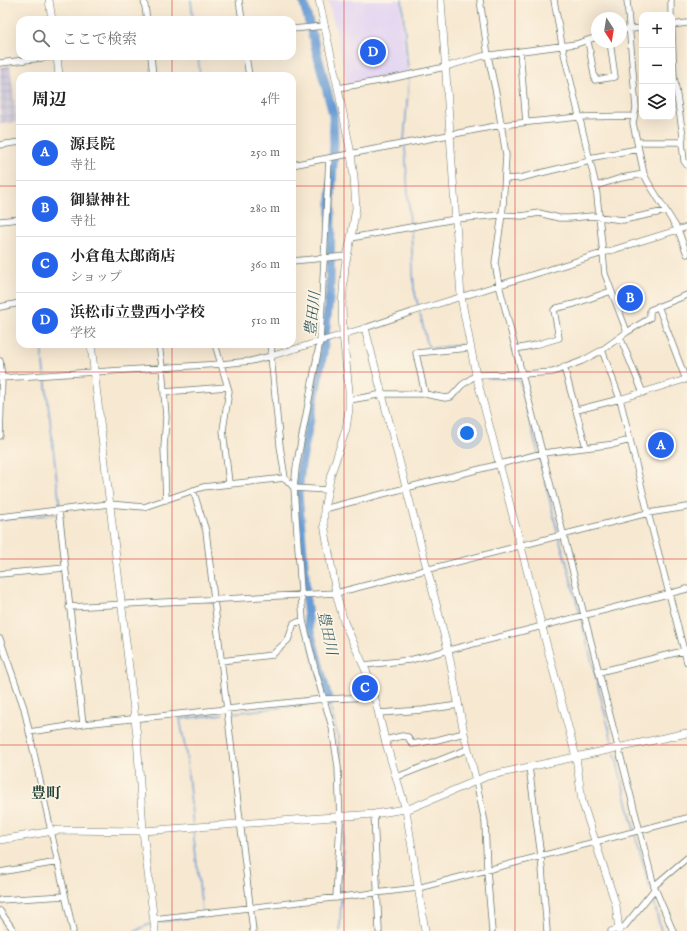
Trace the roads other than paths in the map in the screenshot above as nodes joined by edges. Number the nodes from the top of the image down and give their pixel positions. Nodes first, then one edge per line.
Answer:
1 (50, 0) edge
2 (144, 0) edge
3 (239, 0) edge
4 (319, 0) edge
5 (441, 0) edge
6 (480, 0) edge
7 (554, 0) edge
8 (627, 0) edge
9 (671, 0) edge
10 (671, 12) edge
11 (52, 16) edge
12 (146, 16) edge
13 (241, 16) edge
14 (687, 24) edge
15 (675, 25) edge
16 (325, 26) junction
17 (296, 28) edge
18 (639, 28) edge
19 (629, 29) junction
20 (591, 40) edge
21 (588, 41) junction
22 (562, 45) junction
23 (611, 48) edge
24 (673, 48) edge
25 (520, 51) junction
26 (488, 56) junction
27 (25, 60) edge
28 (58, 60) edge
29 (151, 60) edge
30 (247, 60) edge
31 (0, 63) edge
32 (445, 67) junction
33 (59, 72) edge
34 (153, 72) edge
35 (248, 72) edge
36 (338, 88) junction
37 (634, 116) junction
38 (579, 117) junction
39 (526, 122) junction
40 (501, 125) junction
41 (450, 136) junction
42 (682, 142) junction
43 (16, 143) edge
44 (0, 145) edge
45 (637, 146) junction
46 (351, 154) junction
47 (329, 158) junction
48 (590, 159) junction
49 (296, 164) edge
50 (687, 165) edge
51 (644, 174) junction
52 (504, 179) junction
53 (596, 186) junction
54 (666, 211) junction
55 (501, 215) junction
56 (599, 216) junction
57 (16, 219) edge
58 (455, 219) junction
59 (0, 221) edge
60 (687, 227) edge
61 (678, 230) junction
62 (351, 238) junction
63 (603, 253) junction
64 (687, 254) edge
65 (347, 256) junction
66 (325, 258) junction
67 (296, 261) edge
68 (499, 285) junction
69 (611, 291) junction
70 (687, 295) edge
71 (461, 297) junction
72 (16, 304) edge
73 (658, 306) junction
74 (0, 307) edge
75 (366, 328) junction
76 (627, 332) junction
77 (343, 334) junction
78 (620, 337) junction
79 (321, 340) junction
80 (91, 348) edge
81 (160, 348) edge
82 (216, 348) edge
83 (272, 348) edge
84 (470, 348) junction
85 (516, 349) junction
86 (602, 350) junction
87 (271, 356) junction
88 (0, 361) edge
89 (221, 364) junction
90 (162, 367) junction
91 (564, 367) junction
92 (94, 372) junction
93 (522, 374) junction
94 (476, 375) junction
95 (1, 378) edge
96 (686, 379) edge
97 (228, 387) junction
98 (164, 392) junction
99 (643, 393) junction
100 (382, 394) junction
101 (425, 394) junction
102 (350, 400) junction
103 (620, 400) junction
104 (577, 410) junction
105 (0, 436) edge
106 (630, 440) junction
107 (586, 447) junction
108 (540, 454) junction
109 (500, 464) junction
110 (285, 478) junction
111 (229, 483) junction
112 (294, 488) junction
113 (407, 488) junction
114 (193, 490) junction
115 (328, 490) junction
116 (166, 500) junction
117 (109, 504) junction
118 (687, 507) edge
119 (324, 509) junction
120 (59, 511) junction
121 (648, 513) junction
122 (0, 517) edge
123 (563, 535) junction
124 (521, 546) junction
125 (65, 568) junction
126 (428, 570) junction
127 (0, 574) edge
128 (687, 589) edge
129 (336, 593) junction
130 (669, 594) junction
131 (301, 595) junction
132 (214, 599) junction
133 (122, 604) junction
134 (69, 608) junction
135 (584, 616) junction
136 (303, 621) junction
137 (542, 627) junction
138 (0, 639) edge
139 (448, 650) junction
140 (686, 650) edge
141 (221, 661) junction
142 (687, 662) edge
143 (364, 665) junction
144 (599, 672) junction
145 (375, 697) junction
146 (324, 699) junction
147 (459, 705) junction
148 (227, 709) junction
149 (379, 713) junction
150 (134, 720) junction
151 (83, 724) junction
152 (29, 732) junction
153 (464, 733) junction
154 (687, 734) edge
155 (385, 740) junction
156 (619, 748) junction
157 (468, 749) junction
158 (576, 757) junction
159 (529, 767) junction
160 (397, 777) junction
161 (476, 781) junction
162 (406, 810) junction
163 (374, 814) junction
164 (343, 816) junction
165 (687, 818) edge
166 (240, 824) junction
167 (52, 831) junction
168 (144, 831) junction
169 (636, 832) junction
170 (0, 840) edge
171 (596, 842) junction
172 (541, 856) junction
173 (687, 858) edge
174 (58, 862) junction
175 (487, 870) junction
176 (0, 872) edge
177 (654, 886) junction
178 (418, 888) junction
179 (377, 893) junction
180 (65, 896) junction
181 (337, 898) junction
182 (0, 900) edge
183 (250, 908) junction
184 (0, 911) edge
185 (154, 919) junction
186 (619, 930) edge
187 (14, 931) edge
188 (73, 931) edge
189 (155, 931) edge
190 (253, 931) edge
191 (379, 931) edge
192 (424, 931) edge
193 (492, 931) edge
194 (548, 931) edge
195 (611, 931) edge
196 (673, 931) edge

1 - 11 street
2 - 12 street
3 - 13 street
4 - 16 street
5 - 32 street
6 - 26 street
7 - 22 street
8 - 19 street
9 - 10 street
14 - 15 street
16 - 17 street
16 - 36 street
18 - 19 street
19 - 37 street
20 - 21 street
21 - 22 street
21 - 23 street
22 - 25 street
22 - 38 street
24 - 42 street
25 - 26 street
25 - 39 street
26 - 32 street
26 - 40 street
27 - 31 street
28 - 33 street
29 - 34 street
30 - 35 street
32 - 36 street
32 - 41 street
36 - 46 street
37 - 38 street
37 - 45 street
38 - 39 street
38 - 48 street
39 - 40 street
40 - 41 street
40 - 52 street
41 - 46 street
41 - 58 street
42 - 45 street
42 - 50 street
43 - 44 street
45 - 48 street
45 - 51 street
46 - 47 street
46 - 62 street
47 - 49 street
47 - 66 street
48 - 52 street
48 - 53 street
51 - 53 street
51 - 54 street
52 - 55 street
53 - 56 street
54 - 56 street
54 - 61 street
55 - 56 street
55 - 58 street
55 - 68 street
56 - 63 street
57 - 59 street
58 - 62 street
58 - 71 street
60 - 61 street
61 - 63 street
61 - 64 street
62 - 65 street
63 - 68 street
63 - 69 street
65 - 66 street
65 - 77 street
66 - 67 street
66 - 79 street
68 - 71 street
68 - 85 street
69 - 76 street
69 - 85 street
70 - 73 street
71 - 75 street
71 - 84 street
72 - 74 street
73 - 76 street
73 - 96 street
75 - 77 street
75 - 100 street
76 - 78 street
77 - 79 street
77 - 102 street
78 - 86 street
78 - 99 street
79 - 87 street
79 - 112 street
80 - 92 street
81 - 90 street
82 - 89 street
83 - 87 street
84 - 94 street
84 - 101 street
85 - 93 street
86 - 91 street
86 - 103 street
87 - 89 street
87 - 110 street
88 - 95 street
89 - 90 street
89 - 97 street
90 - 92 street
90 - 98 street
91 - 93 street
91 - 104 street
92 - 95 street
92 - 117 street
93 - 94 street
93 - 108 street
94 - 101 street
94 - 109 street
95 - 105 street
96 - 99 street
97 - 98 street
97 - 111 street
98 - 116 street
99 - 103 street
100 - 101 street
100 - 102 street
100 - 113 street
102 - 115 street
103 - 104 street
103 - 106 street
104 - 107 street
106 - 107 street
106 - 121 street
107 - 108 street
108 - 109 street
108 - 123 street
109 - 113 street
109 - 124 street
110 - 111 street
110 - 112 street
111 - 114 street
112 - 115 street
112 - 131 street
113 - 119 street
113 - 126 street
114 - 116 street
114 - 132 street
115 - 119 street
116 - 117 street
117 - 120 street
117 - 133 street
118 - 121 street
119 - 129 street
120 - 122 street
120 - 125 street
121 - 123 street
121 - 130 street
123 - 124 street
123 - 135 street
124 - 126 street
124 - 137 street
125 - 127 street
125 - 134 street
126 - 129 street
126 - 139 street
128 - 130 street
129 - 131 street
129 - 143 street
130 - 135 street
130 - 140 street
131 - 132 street
131 - 136 street
132 - 133 street
132 - 141 street
133 - 134 street
133 - 150 street
134 - 151 street
135 - 137 street
135 - 144 street
136 - 141 street
136 - 146 street
137 - 139 street
137 - 158 street
138 - 152 street
139 - 143 street
139 - 147 street
140 - 142 street
140 - 144 street
141 - 148 street
143 - 145 street
144 - 156 street
145 - 146 street
145 - 149 street
146 - 148 street
146 - 164 street
147 - 149 street
147 - 153 street
148 - 150 street
148 - 166 street
149 - 155 street
150 - 151 street
150 - 168 street
151 - 152 street
152 - 167 street
153 - 155 street
153 - 157 street
154 - 156 street
155 - 160 street
156 - 158 street
156 - 169 street
157 - 160 street
157 - 161 street
158 - 159 street
158 - 171 street
159 - 161 street
159 - 172 street
160 - 162 street
161 - 162 street
161 - 175 street
162 - 163 street
162 - 178 street
163 - 164 street
163 - 179 street
164 - 166 street
164 - 181 street
165 - 169 street
166 - 168 street
166 - 183 street
167 - 168 street
167 - 170 street
167 - 174 street
168 - 185 street
169 - 171 street
169 - 177 street
171 - 172 street
171 - 186 street
172 - 175 street
172 - 194 street
173 - 177 street
174 - 176 street
174 - 180 street
175 - 178 street
175 - 193 street
177 - 186 street
177 - 196 street
178 - 179 street
178 - 192 street
179 - 181 street
179 - 191 street
180 - 182 street
180 - 188 street
181 - 183 street
183 - 185 street
183 - 190 street
184 - 187 street
185 - 189 street
186 - 195 street

